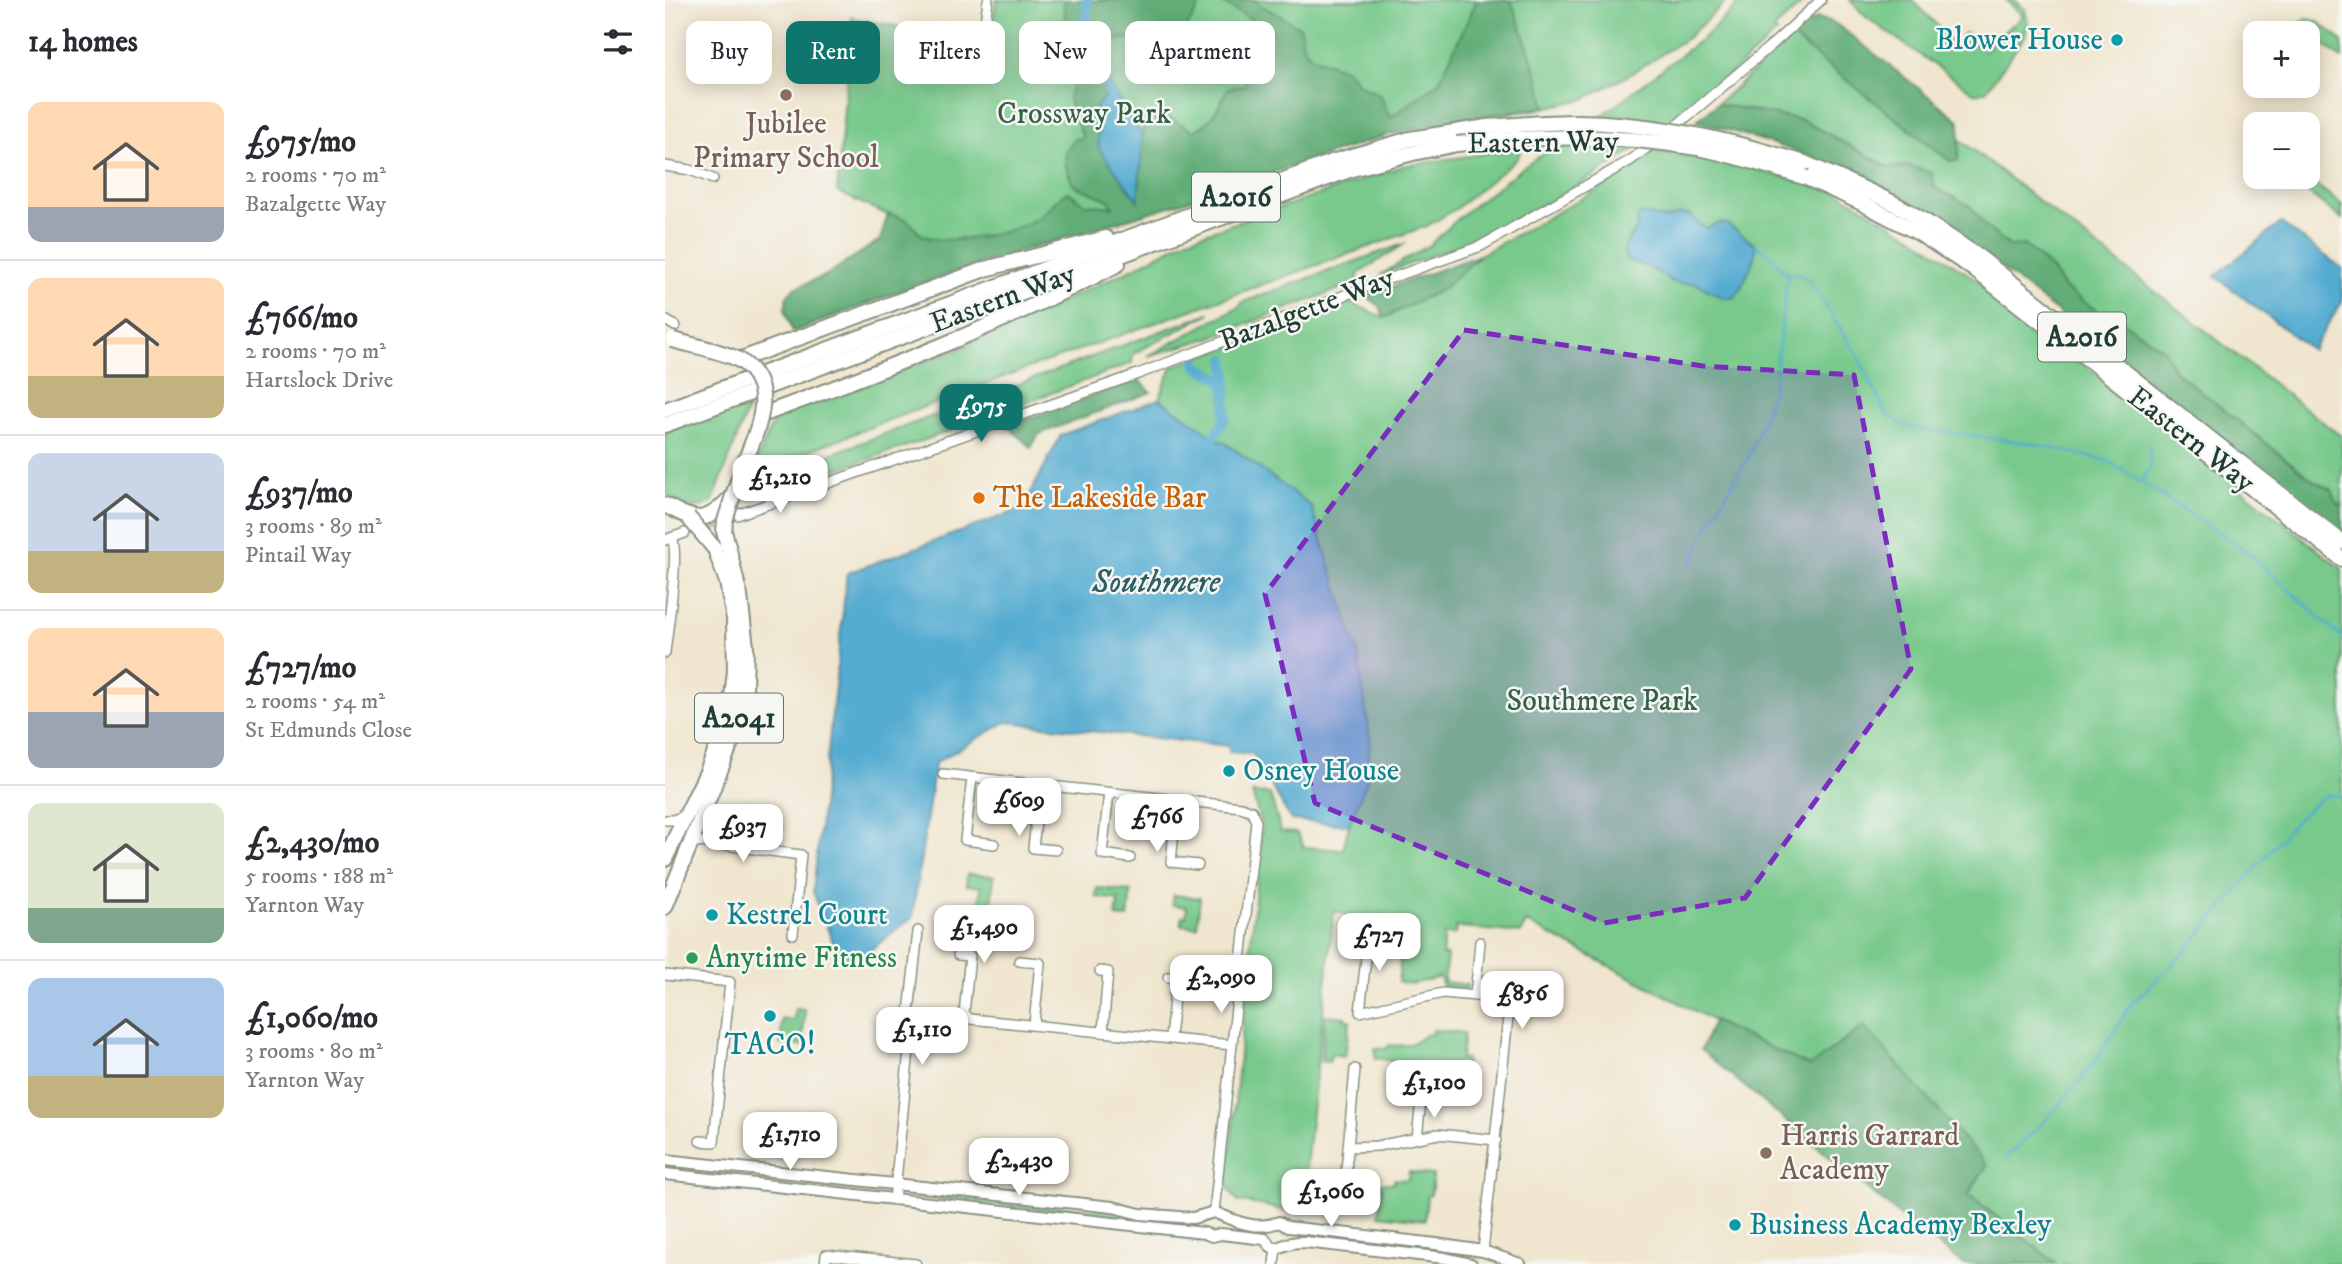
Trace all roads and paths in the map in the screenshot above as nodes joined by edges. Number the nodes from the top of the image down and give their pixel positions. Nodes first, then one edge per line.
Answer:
1 (988, 0) edge
2 (1821, 0) edge
3 (985, 21) edge
4 (665, 166) edge
5 (713, 179) dead end
6 (1172, 229) junction
7 (665, 320) edge
8 (670, 334) edge
9 (739, 360) junction
10 (665, 410) edge
11 (762, 415) junction
12 (665, 425) edge
13 (733, 495) junction
14 (665, 505) edge
15 (737, 514) tunnel mouth
16 (688, 517) junction
17 (685, 533) tunnel mouth
18 (668, 539) edge
19 (2342, 542) edge
20 (2342, 559) edge
21 (665, 653) edge
22 (943, 774) dead end
23 (972, 778) junction
24 (1040, 785) junction
25 (1109, 793) junction
26 (1177, 800) junction
27 (701, 802) junction
28 (687, 814) junction
29 (665, 820) edge
30 (691, 841) junction
31 (994, 844) dead end
32 (1056, 850) dead end
33 (666, 854) edge
34 (1130, 858) dead end
35 (1198, 865) dead end
36 (665, 907) edge
37 (918, 930) dead end
38 (1369, 931) dead end
39 (793, 934) dead end
40 (1481, 942) dead end
41 (958, 955) dead end
42 (1019, 961) dead end
43 (1100, 971) dead end
44 (665, 975) edge
45 (1168, 977) dead end
46 (1475, 996) junction
47 (1034, 1025) junction
48 (1103, 1032) junction
49 (1170, 1039) junction
50 (1232, 1045) junction
51 (1355, 1069) dead end
52 (1421, 1100) dead end
53 (1417, 1138) junction
54 (1496, 1140) junction
55 (700, 1141) dead end
56 (1348, 1147) junction
57 (665, 1160) edge
58 (665, 1174) edge
59 (895, 1185) junction
60 (894, 1200) junction
61 (1343, 1205) dead end
62 (1214, 1215) junction
63 (1269, 1226) junction
64 (1288, 1227) junction
65 (1205, 1233) junction
66 (1221, 1234) junction
67 (1265, 1239) junction
68 (1288, 1243) junction
69 (1276, 1248) junction
70 (1483, 1251) junction
71 (894, 1263) edge
72 (825, 1264) edge
73 (915, 1264) edge
74 (1274, 1264) edge
75 (1471, 1264) edge
76 (1480, 1264) edge
77 (1520, 1264) edge

1 - 3 street
2 - 15 street, Bazalgette Way
4 - 5 street
6 - 9 main road
6 - 10 main road, Eastern Way / A2016
6 - 11 main road
6 - 12 main road, Eastern Way / A2016
6 - 19 main road, Eastern Way / A2016, bridge
6 - 20 main road, Eastern Way / A2016, bridge
7 - 8 street
8 - 9 main road, bridge
9 - 11 main road, bridge
11 - 13 main road, bridge
13 - 16 main road, bridge
13 - 27 main road, A2041, bridge
14 - 16 main road
16 - 27 main road, A2041, bridge
17 - 18 street
18 - 21 street
22 - 23 street
23 - 24 street
23 - 31 street
24 - 25 street
24 - 32 street
25 - 26 street
25 - 34 street
26 - 35 street
26 - 50 street
27 - 28 main road, A2041
27 - 30 main road, A2041
28 - 29 street
28 - 33 main road, A2041
30 - 36 main road, A2041
30 - 39 street
37 - 59 street
38 - 46 street
40 - 46 street
41 - 47 street
42 - 47 street
43 - 48 street
44 - 55 street
45 - 49 street
46 - 54 street
47 - 48 street
48 - 49 street
49 - 50 street
50 - 62 street
51 - 56 street
52 - 53 street
53 - 54 street
53 - 56 street
54 - 70 street
56 - 61 street
57 - 59 street
58 - 60 street
59 - 60 street
59 - 62 street
60 - 65 street
62 - 63 street
62 - 65 street
62 - 66 street
63 - 64 street
63 - 67 street
64 - 68 street
64 - 70 street
65 - 66 street
66 - 67 street
67 - 69 street
68 - 69 street
68 - 75 street
69 - 74 street
70 - 76 street
70 - 77 street
71 - 72 street
71 - 73 street

